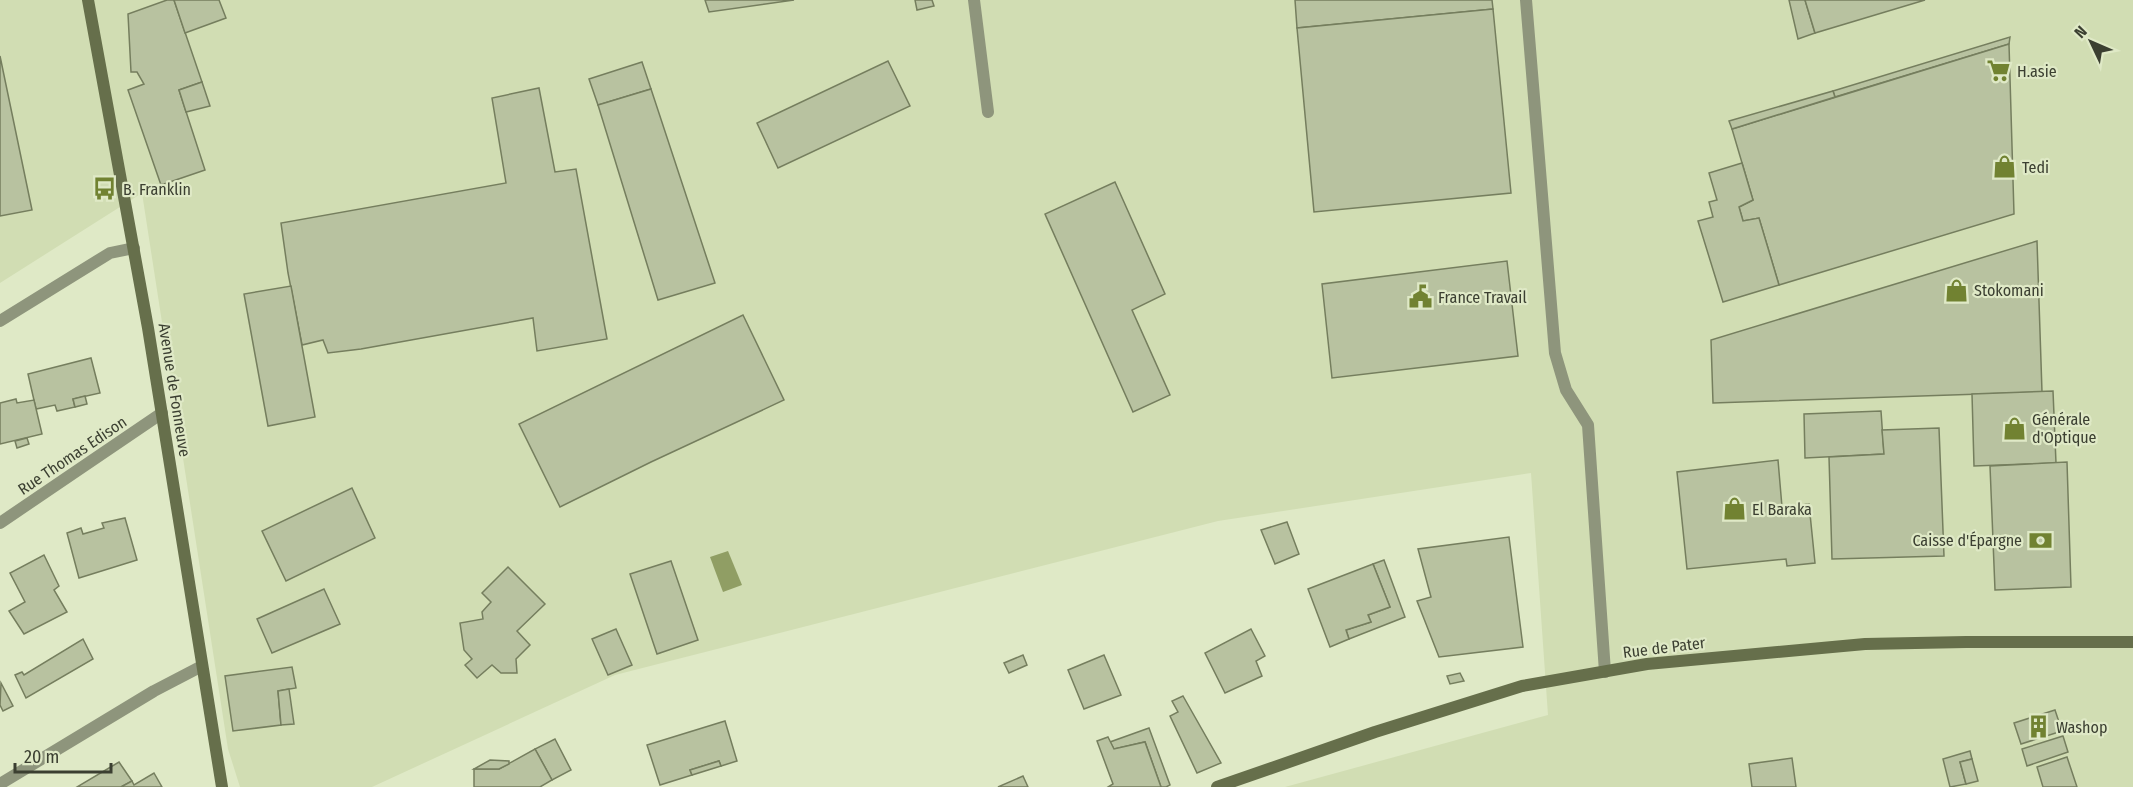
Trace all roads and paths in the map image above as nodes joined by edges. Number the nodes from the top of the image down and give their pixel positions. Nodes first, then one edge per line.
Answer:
1 (88, 0) edge
2 (974, 0) edge
3 (1526, 0) edge
4 (988, 111) dead end
5 (134, 248) junction
6 (0, 321) edge
7 (162, 413) junction
8 (0, 524) edge
9 (2133, 642) edge
10 (202, 666) junction
11 (1605, 672) junction
12 (0, 784) edge
13 (222, 787) edge
14 (1217, 787) edge

1 - 5 street, Avenue de Fonneuve
2 - 4 street
3 - 11 street
5 - 6 street
5 - 7 street, Avenue de Fonneuve
7 - 8 street, Rue Thomas Edison
7 - 10 street, Avenue de Fonneuve
9 - 11 street, Rue de Pater
10 - 12 street
10 - 13 street, Avenue de Fonneuve
11 - 14 street, Rue de Pater

